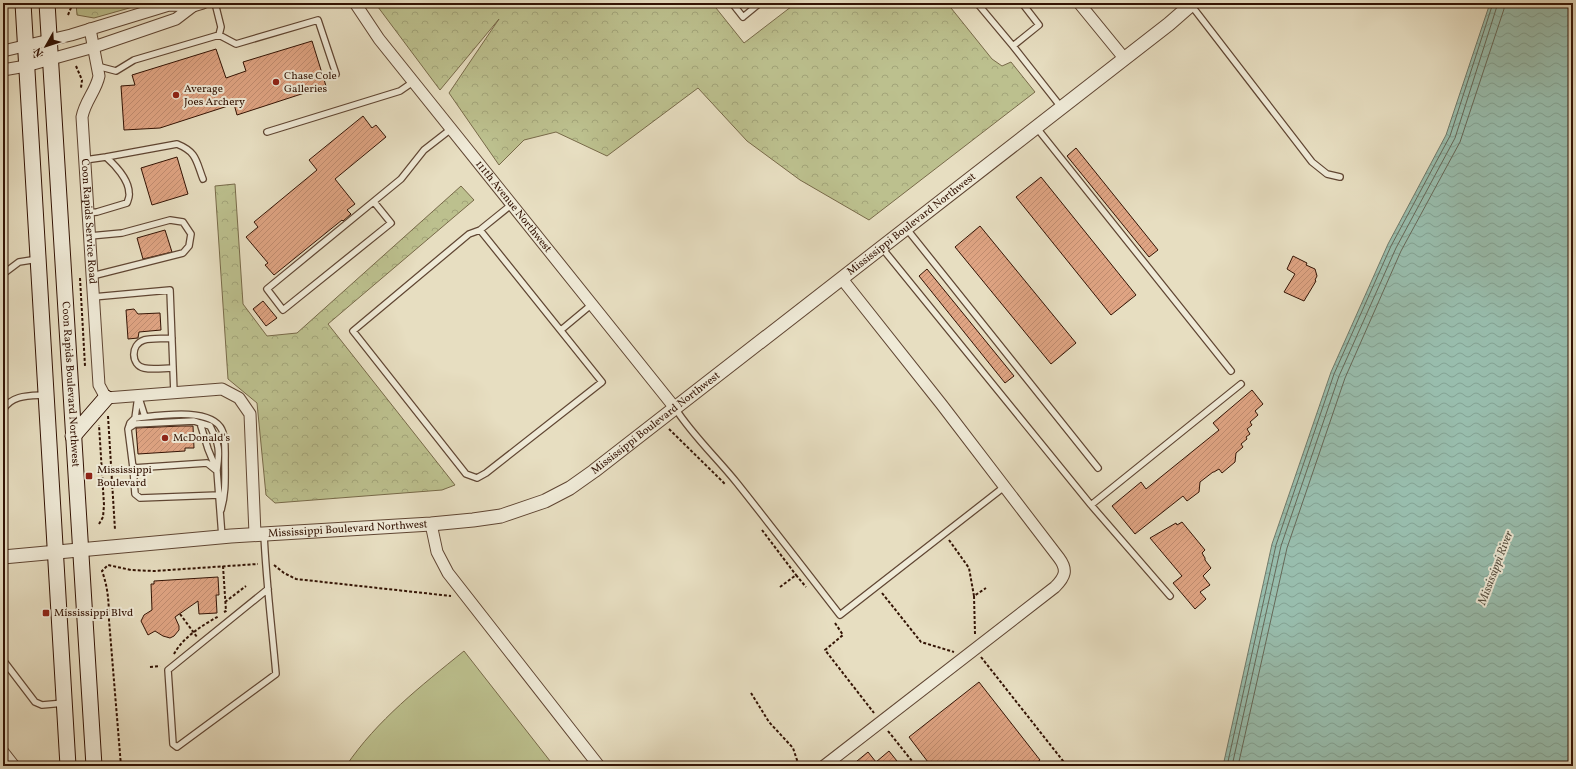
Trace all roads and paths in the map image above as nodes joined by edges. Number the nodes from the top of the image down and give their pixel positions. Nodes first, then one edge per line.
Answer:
1 (23, 3) edge
2 (47, 3) edge
3 (73, 3) edge
4 (215, 3) edge
5 (355, 3) edge
6 (732, 3) edge
7 (760, 3) edge
8 (977, 3) edge
9 (1022, 3) edge
10 (1079, 3) edge
11 (1192, 4) edge
12 (198, 5) edge
13 (68, 15) dead end
14 (90, 29) junction
15 (219, 35) junction
16 (50, 40) junction
17 (1013, 46) junction
18 (25, 47) junction
19 (94, 47) junction
20 (3, 51) edge
21 (1124, 58) junction
22 (50, 59) junction
23 (26, 66) junction
24 (97, 66) junction
25 (3, 70) edge
26 (336, 74) dead end
27 (413, 82) junction
28 (1061, 107) junction
29 (1036, 127) junction
30 (451, 129) junction
31 (267, 132) dead end
32 (106, 157) junction
33 (85, 160) junction
34 (1340, 177) dead end
35 (203, 180) dead end
36 (374, 202) junction
37 (511, 205) junction
38 (88, 213) junction
39 (906, 227) junction
40 (480, 230) junction
41 (90, 236) junction
42 (882, 247) junction
43 (38, 259) junction
44 (3, 274) edge
45 (92, 276) junction
46 (842, 279) junction
47 (93, 297) junction
48 (591, 305) junction
49 (560, 330) junction
50 (172, 338) junction
51 (173, 368) junction
52 (1230, 371) dead end
53 (1241, 384) dead end
54 (174, 393) junction
55 (47, 395) junction
56 (138, 396) junction
57 (106, 398) junction
58 (675, 408) junction
59 (3, 410) edge
60 (108, 415) dead end
61 (145, 417) junction
62 (135, 418) junction
63 (100, 420) dead end
64 (200, 423) junction
65 (668, 428) dead end
66 (128, 429) junction
67 (73, 436) junction
68 (133, 468) junction
69 (1098, 468) dead end
70 (217, 471) junction
71 (1004, 487) junction
72 (731, 490) dead end
73 (219, 495) junction
74 (1091, 505) junction
75 (220, 514) junction
76 (99, 524) dead end
77 (431, 524) junction
78 (759, 526) dead end
79 (115, 530) dead end
80 (260, 534) junction
81 (944, 534) junction
82 (222, 537) junction
83 (80, 549) junction
84 (56, 552) junction
85 (3, 557) edge
86 (259, 564) dead end
87 (272, 564) dead end
88 (223, 566) junction
89 (796, 575) junction
90 (246, 586) dead end
91 (877, 586) junction
92 (780, 587) dead end
93 (806, 588) dead end
94 (986, 588) dead end
95 (268, 590) junction
96 (462, 590) junction
97 (974, 596) junction
98 (1170, 596) dead end
99 (225, 602) junction
100 (180, 614) dead end
101 (832, 618) dead end
102 (194, 633) junction
103 (202, 642) junction
104 (975, 649) junction
105 (955, 652) dead end
106 (172, 657) dead end
107 (3, 660) edge
108 (161, 666) dead end
109 (150, 667) dead end
110 (751, 693) dead end
111 (64, 703) junction
112 (884, 725) junction
113 (3, 752) edge
114 (14, 766) edge
115 (68, 766) edge
116 (94, 766) edge
117 (121, 766) edge
118 (599, 766) edge
119 (799, 766) edge
120 (824, 766) edge
121 (916, 766) edge
122 (1067, 766) edge

1 - 18 main road, Coon Rapids Boulevard Northwest
2 - 16 main road, Coon Rapids Boulevard Northwest
3 - 13 path
4 - 15 lane
5 - 27 street, 111th Avenue Northwest
6 - 7 lane
8 - 17 lane
9 - 17 lane
10 - 21 street
11 - 21 street, Mississippi Boulevard Northwest
11 - 34 lane
12 - 14 street
12 - 19 street
14 - 16 street
14 - 19 street, Coon Rapids Service Road
15 - 24 lane
15 - 26 lane
16 - 18 street
16 - 22 main road, Coon Rapids Boulevard Northwest
17 - 28 lane
18 - 20 street
18 - 23 main road, Coon Rapids Boulevard Northwest
19 - 22 street
19 - 24 street, Coon Rapids Service Road
21 - 28 street, Mississippi Boulevard Northwest
22 - 23 street
22 - 67 main road, Coon Rapids Boulevard Northwest
23 - 25 street
23 - 43 main road, Coon Rapids Boulevard Northwest
24 - 33 street, Coon Rapids Service Road
27 - 30 street, 111th Avenue Northwest
27 - 31 lane
28 - 29 street, Mississippi Boulevard Northwest
29 - 39 street, Mississippi Boulevard Northwest
29 - 52 lane
30 - 36 lane
30 - 37 street, 111th Avenue Northwest
32 - 33 lane
32 - 35 lane
32 - 38 lane
33 - 38 street, Coon Rapids Service Road
36 - 36 lane
37 - 40 lane
37 - 48 street, 111th Avenue Northwest
38 - 41 street, Coon Rapids Service Road
39 - 42 street, Mississippi Boulevard Northwest
39 - 69 lane
40 - 49 lane
40 - 49 lane
41 - 45 street, Coon Rapids Service Road
41 - 45 lane
42 - 46 street, Mississippi Boulevard Northwest
42 - 74 lane
43 - 44 lane
43 - 55 main road, Coon Rapids Boulevard Northwest
45 - 47 street, Coon Rapids Service Road
46 - 58 street, Mississippi Boulevard Northwest
46 - 71 street
47 - 50 lane
47 - 57 street, Coon Rapids Service Road
48 - 49 lane
48 - 58 street, 111th Avenue Northwest
50 - 51 lane
50 - 51 lane
51 - 54 lane
53 - 74 lane
54 - 56 street
54 - 80 street
55 - 59 lane
55 - 84 main road, Coon Rapids Boulevard Northwest
56 - 57 street
56 - 61 lane
56 - 62 lane
57 - 67 main road
58 - 77 street, Mississippi Boulevard Northwest
58 - 91 lane
60 - 79 path
61 - 62 lane
61 - 75 lane
62 - 66 lane
63 - 76 path
64 - 66 lane
64 - 70 lane
64 - 70 lane
65 - 72 path
66 - 68 lane
67 - 83 main road, Coon Rapids Boulevard Northwest
68 - 70 lane
68 - 73 lane
70 - 73 lane
71 - 81 lane
71 - 104 street
73 - 75 lane
74 - 98 lane
75 - 82 lane
77 - 80 street, Mississippi Boulevard Northwest
77 - 96 street
78 - 89 path
80 - 82 street, Mississippi Boulevard Northwest
80 - 95 lane
81 - 91 lane
81 - 97 path
82 - 83 street, Mississippi Boulevard Northwest
83 - 84 street, Mississippi Boulevard Northwest
83 - 116 main road, Coon Rapids Boulevard Northwest
84 - 85 street, Mississippi Boulevard Northwest
84 - 111 main road, Coon Rapids Boulevard Northwest
86 - 88 path
87 - 96 path
88 - 99 path
88 - 117 path
89 - 92 path
89 - 93 path
90 - 99 path
91 - 105 path
94 - 97 path
95 - 103 lane
95 - 103 lane
96 - 118 street
97 - 104 path
99 - 102 path
100 - 102 path
101 - 112 path
102 - 103 path
102 - 106 path
104 - 112 street
104 - 122 path
107 - 111 lane
108 - 109 path
110 - 119 path
111 - 115 main road, Coon Rapids Boulevard Northwest
112 - 120 street
112 - 121 path
113 - 114 street

